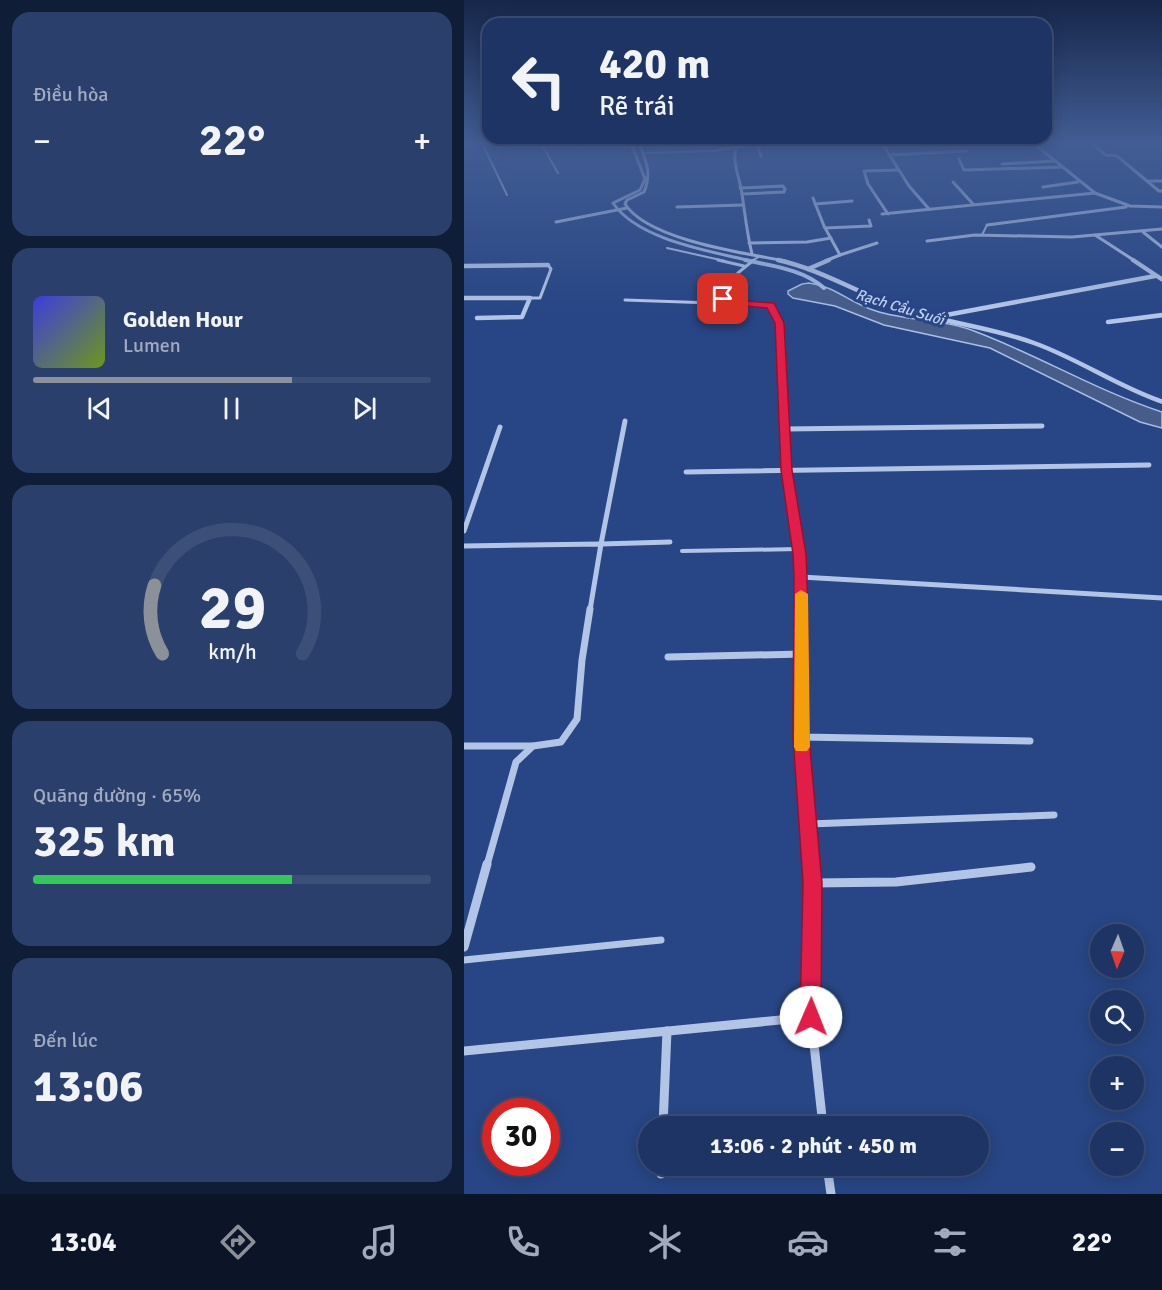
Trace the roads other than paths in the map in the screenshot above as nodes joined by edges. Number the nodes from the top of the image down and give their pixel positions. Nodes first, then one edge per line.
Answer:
1 (813, 198) dead end
2 (630, 199) edge
3 (742, 199) edge
4 (878, 199) edge
5 (921, 199) edge
6 (968, 199) edge
7 (1032, 199) edge
8 (1110, 199) edge
9 (852, 201) dead end
10 (815, 204) junction
11 (973, 204) junction
12 (743, 205) junction
13 (1130, 206) junction
14 (677, 207) dead end
15 (1163, 207) edge
16 (628, 208) junction
17 (929, 209) junction
18 (888, 213) junction
19 (882, 214) dead end
20 (869, 220) dead end
21 (556, 222) dead end
22 (987, 225) joint
23 (825, 228) junction
24 (1163, 229) edge
25 (1143, 232) junction
26 (1094, 234) junction
27 (982, 235) junction
28 (831, 238) junction
29 (927, 241) dead end
30 (749, 243) junction
31 (877, 243) dead end
32 (667, 248) dead end
33 (1163, 248) edge
34 (840, 255) junction
35 (756, 256) junction
36 (548, 265) joint
37 (744, 265) junction
38 (464, 266) edge
39 (808, 269) junction
40 (1155, 276) junction
41 (1163, 280) edge
42 (464, 298) edge
43 (530, 298) junction
44 (625, 300) dead end
45 (724, 302) junction
46 (1163, 315) edge
47 (937, 317) junction
48 (477, 318) dead end
49 (1108, 322) dead end
50 (779, 323) joint
51 (1163, 402) edge
52 (625, 421) dead end
53 (1042, 426) dead end
54 (500, 427) dead end
55 (785, 429) junction
56 (1149, 465) dead end
57 (786, 470) junction
58 (686, 472) dead end
59 (464, 531) edge
60 (670, 542) dead end
61 (601, 544) junction
62 (464, 546) edge
63 (799, 549) junction
64 (682, 551) dead end
65 (801, 577) junction
66 (1163, 598) edge
67 (802, 654) junction
68 (668, 657) dead end
69 (801, 737) junction
70 (1030, 741) dead end
71 (464, 746) edge
72 (533, 746) junction
73 (1054, 814) dead end
74 (809, 824) junction
75 (1031, 867) dead end
76 (813, 883) junction
77 (661, 940) dead end
78 (464, 947) edge
79 (464, 960) edge
80 (811, 1017) junction
81 (666, 1031) junction
82 (464, 1051) edge
83 (663, 1116) edge
84 (822, 1116) edge
85 (828, 1176) edge
86 (831, 1194) edge

1 - 10 street
2 - 16 street
3 - 12 street
4 - 18 street
5 - 17 street
6 - 11 street
7 - 11 street
8 - 13 street
9 - 10 street
10 - 23 street
11 - 17 street
12 - 14 street
12 - 30 street
13 - 15 street
13 - 22 street
16 - 21 street
16 - 35 street
17 - 18 street
18 - 19 street
20 - 23 street
22 - 27 lane
23 - 28 street
24 - 25 street
25 - 26 street
25 - 33 street
26 - 27 street
26 - 40 street
27 - 29 street
28 - 30 street
28 - 34 street
30 - 35 street
31 - 34 street
32 - 37 lane
34 - 39 street
35 - 37 lane
35 - 39 street
36 - 38 street
36 - 43 lane
37 - 45 lane
39 - 47 street
40 - 41 street
40 - 47 street
42 - 43 street
43 - 48 street
44 - 45 lane
45 - 50 lane
46 - 49 street
47 - 51 street
50 - 55 street
52 - 61 street
53 - 55 street
54 - 59 street
55 - 57 street
56 - 57 street
57 - 58 street
57 - 63 street
60 - 61 street
61 - 62 street
61 - 72 street
63 - 64 lane
63 - 65 street
65 - 66 street
65 - 67 street
67 - 68 street
67 - 69 street
69 - 70 street
69 - 74 street
71 - 72 street
72 - 78 street
73 - 74 street
74 - 76 street
75 - 76 street
76 - 80 street
77 - 79 lane
80 - 81 street
80 - 84 street
81 - 82 street
81 - 83 street
85 - 86 street

